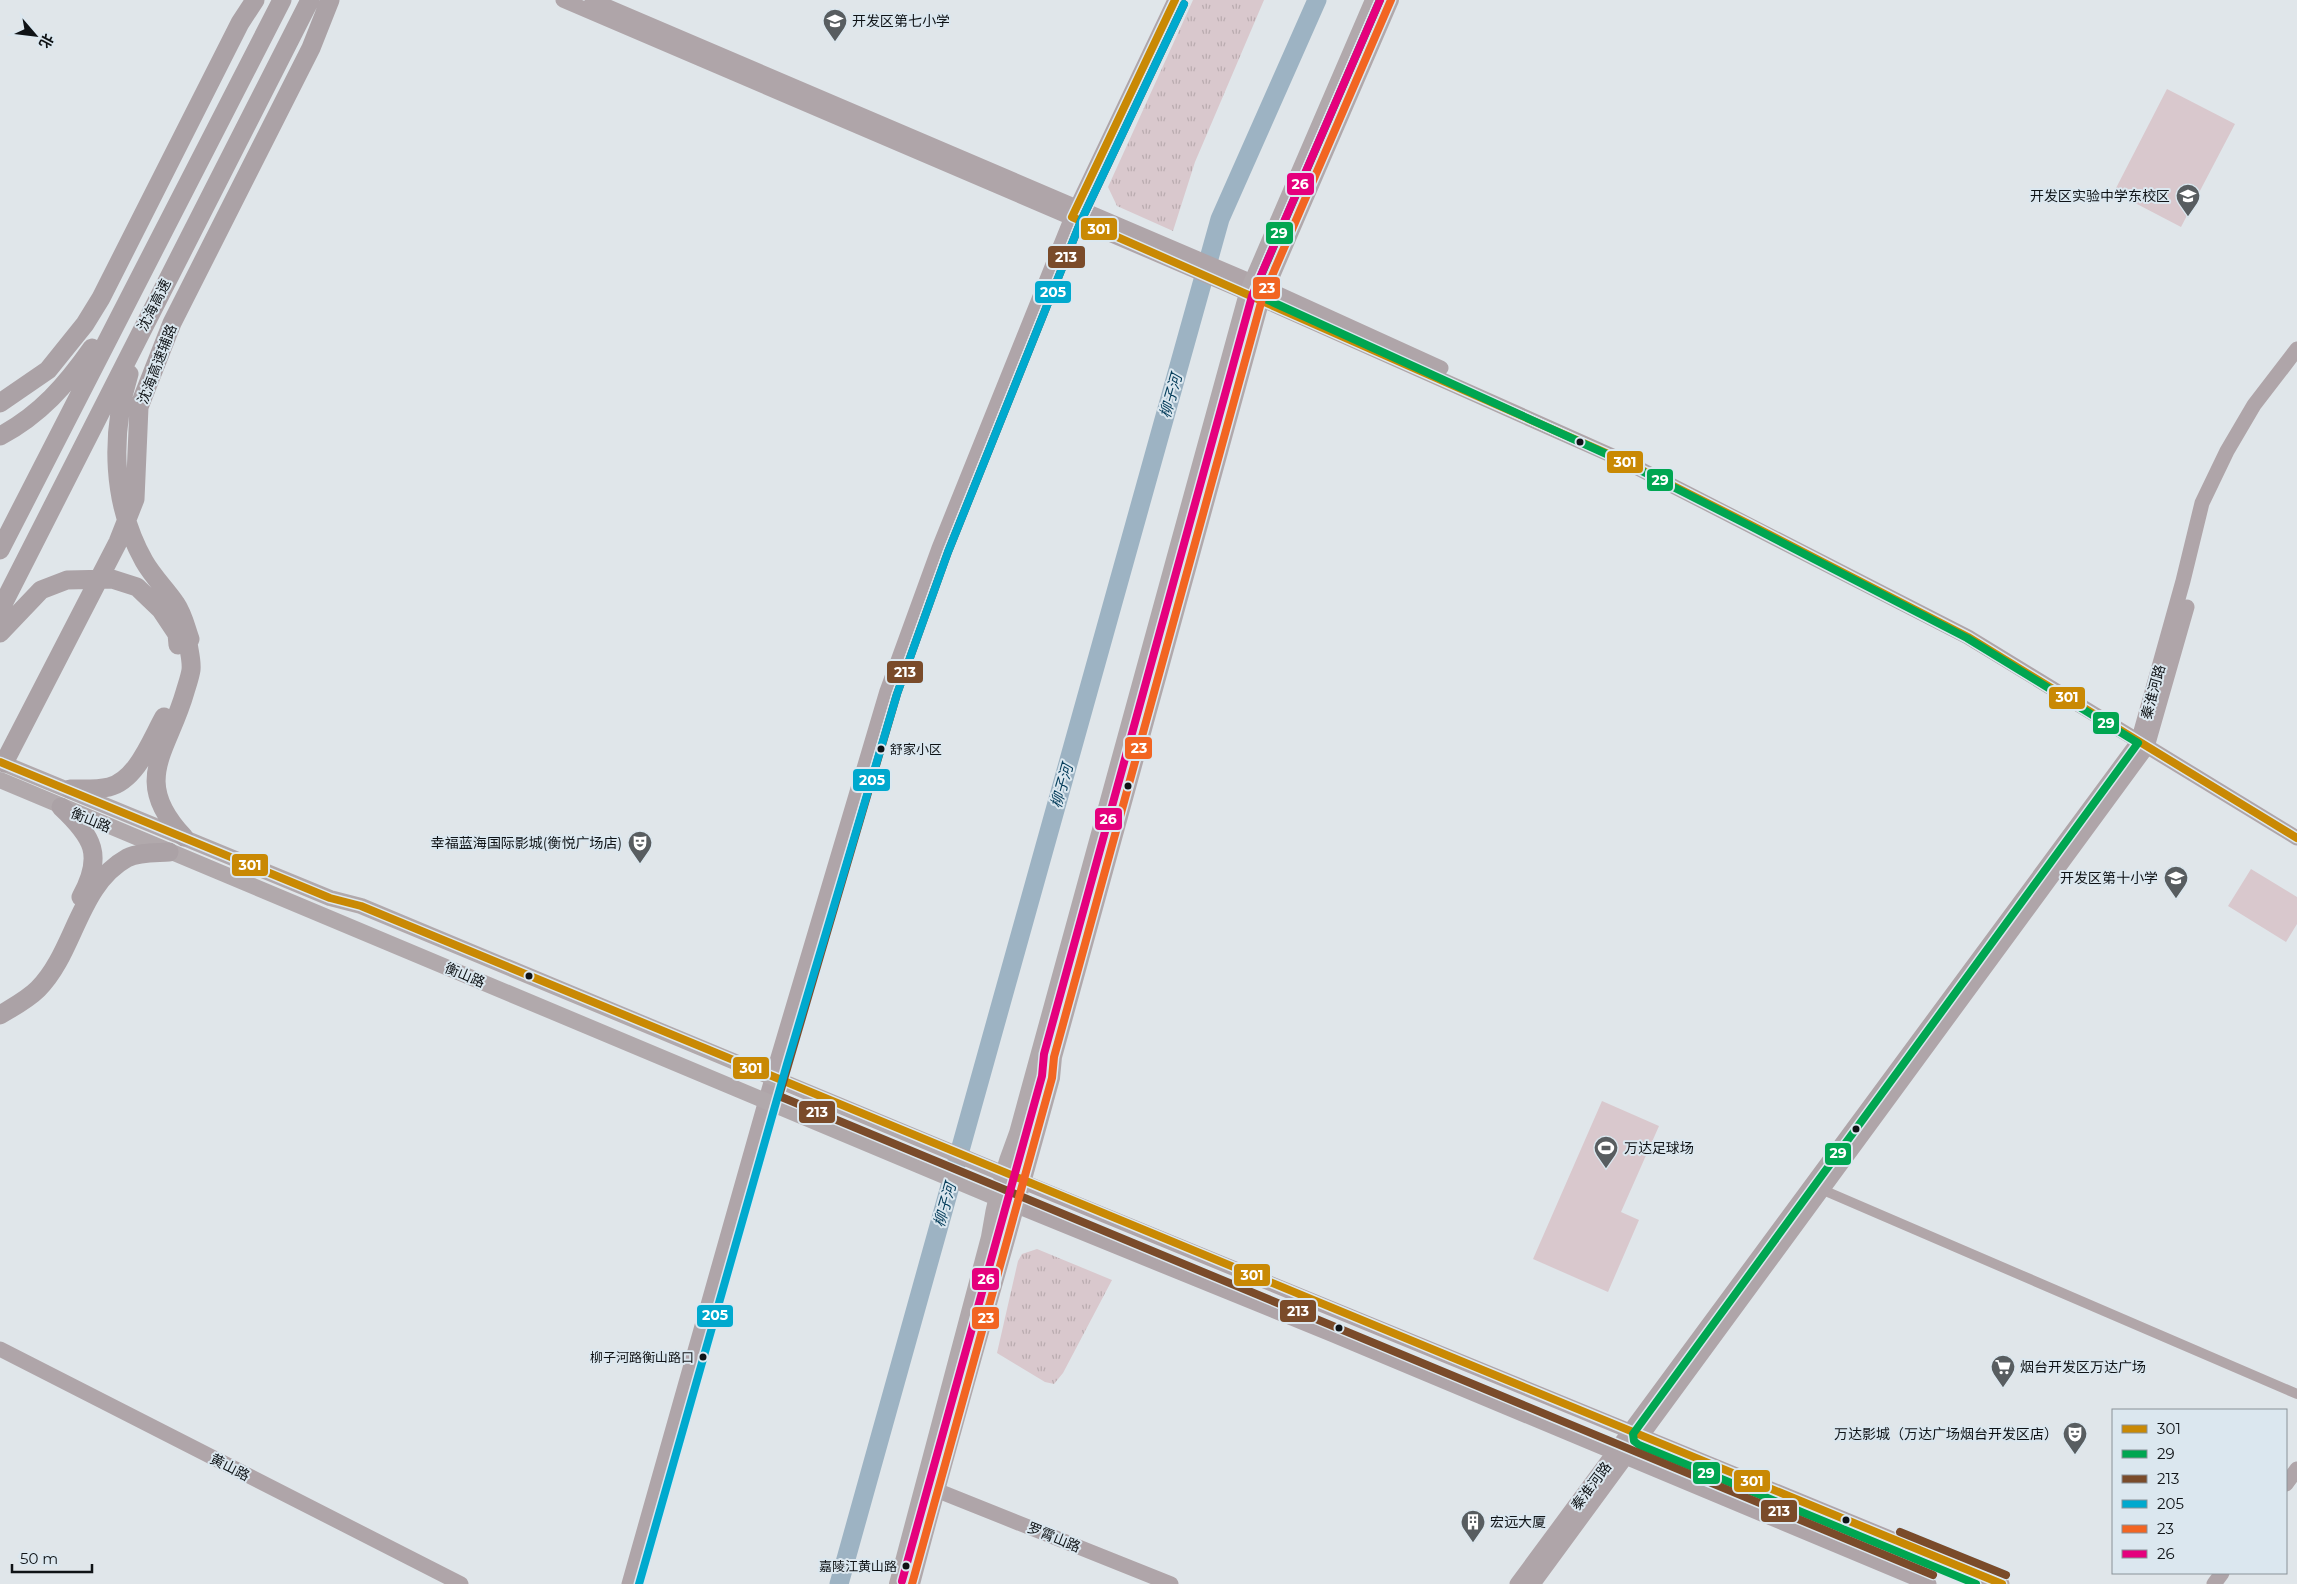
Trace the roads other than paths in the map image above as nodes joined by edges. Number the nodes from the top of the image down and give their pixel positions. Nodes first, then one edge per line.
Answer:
1 (255, 0) edge
2 (265, 0) edge
3 (282, 0) edge
4 (310, 0) edge
5 (328, 0) edge
6 (592, 0) edge
7 (1175, 0) edge
8 (1373, 0) edge
9 (1391, 0) edge
10 (567, 1) edge
11 (180, 197) junction
12 (203, 209) junction
13 (1074, 212) junction
14 (144, 267) junction
15 (166, 281) junction
16 (1249, 288) junction
17 (2297, 348) edge
18 (2297, 364) edge
19 (0, 403) edge
20 (0, 436) edge
21 (0, 550) edge
22 (0, 610) edge
23 (0, 633) edge
24 (2144, 740) junction
25 (1, 768) edge
26 (70, 789) junction
27 (61, 807) junction
28 (2297, 826) edge
29 (184, 837) junction
30 (2297, 838) edge
31 (169, 852) junction
32 (0, 1006) edge
33 (0, 1015) edge
34 (772, 1079) junction
35 (767, 1102) junction
36 (1004, 1174) junction
37 (1024, 1181) junction
38 (1824, 1190) junction
39 (997, 1198) junction
40 (1016, 1207) junction
41 (0, 1349) edge
42 (2297, 1394) edge
43 (1637, 1434) junction
44 (1621, 1456) junction
45 (2297, 1469) edge
46 (2287, 1483) edge
47 (936, 1490) junction
48 (461, 1584) edge
49 (629, 1584) edge
50 (897, 1584) edge
51 (912, 1584) edge
52 (1171, 1584) edge
53 (1517, 1584) edge
54 (1533, 1584) edge
55 (1929, 1584) edge
56 (2002, 1584) edge

1 - 19 highway
2 - 11 highway
3 - 11 highway, 沈海高速
4 - 12 highway, 沈海高速
5 - 12 highway
5 - 25 highway, 沈海高速辅路
6 - 13 street
7 - 13 street
8 - 16 main road
9 - 16 main road
10 - 13 street
11 - 14 highway, 沈海高速
12 - 15 highway, 沈海高速
13 - 16 street
13 - 34 street
14 - 20 highway
14 - 21 highway, 沈海高速
15 - 22 highway, 沈海高速
15 - 29 highway
16 - 24 street
16 - 36 main road
16 - 37 main road
17 - 24 street, 秦淮河路
18 - 24 street, 秦淮河路
23 - 26 highway
24 - 28 street
24 - 30 street
24 - 38 street, 秦淮河路
24 - 43 street, 秦淮河路
25 - 26 main road
25 - 27 main road, 衡山路
26 - 29 main road
27 - 31 main road, 衡山路
27 - 32 highway
29 - 34 main road
31 - 33 highway
31 - 35 main road, 衡山路
34 - 35 street
34 - 36 main road
35 - 39 main road, 衡山路
35 - 49 street
36 - 37 street
36 - 39 main road
37 - 40 main road
37 - 43 street
38 - 42 street
38 - 43 street, 秦淮河路
39 - 40 street
39 - 50 main road
40 - 44 street
40 - 47 main road
41 - 48 street, 黄山路
43 - 44 street, 秦淮河路
43 - 56 street
44 - 53 street, 秦淮河路
44 - 54 street, 秦淮河路
44 - 55 street
45 - 46 street
47 - 51 main road
47 - 52 street, 罗霄山路

